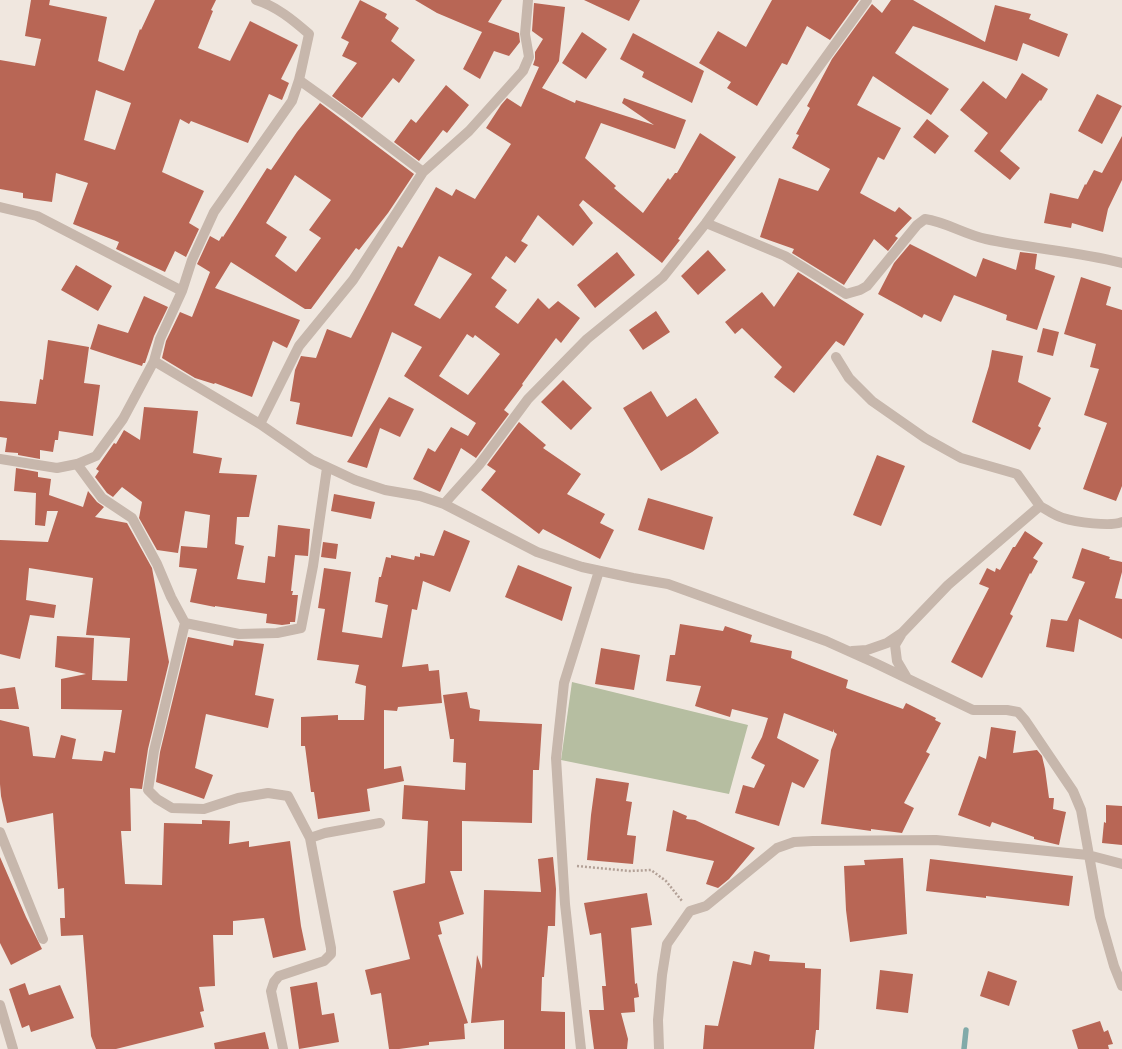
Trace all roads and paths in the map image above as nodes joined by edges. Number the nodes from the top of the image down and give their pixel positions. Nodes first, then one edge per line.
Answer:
1 (256, 0) edge
2 (528, 0) edge
3 (867, 0) edge
4 (299, 80) junction
5 (423, 172) junction
6 (0, 207) edge
7 (706, 223) junction
8 (1122, 263) edge
9 (182, 291) junction
10 (836, 357) dead end
11 (154, 361) junction
12 (260, 424) junction
13 (0, 459) edge
14 (77, 464) junction
15 (327, 468) junction
16 (444, 504) junction
17 (1040, 506) junction
18 (1122, 523) edge
19 (599, 571) junction
20 (184, 623) junction
21 (902, 633) junction
22 (850, 651) junction
23 (907, 679) junction
24 (380, 822) dead end
25 (0, 832) edge
26 (310, 838) junction
27 (1088, 855) junction
28 (563, 864) junction
29 (1122, 864) edge
30 (690, 911) junction
31 (43, 939) dead end
32 (1122, 986) edge
33 (0, 1005) edge
34 (12, 1049) edge
35 (283, 1049) edge
36 (581, 1049) edge
37 (659, 1049) edge

1 - 4 street
2 - 5 street
3 - 7 street
4 - 5 street
4 - 9 street
5 - 12 street
6 - 9 street
7 - 8 street
7 - 16 street
9 - 11 street
10 - 17 street
11 - 12 street
11 - 14 street
12 - 15 street
13 - 14 street
14 - 20 street
15 - 16 street
15 - 20 street
16 - 19 street
17 - 18 street
17 - 21 street
19 - 22 street
19 - 28 street
20 - 26 street
21 - 22 street
21 - 23 street
22 - 23 street
23 - 27 street
24 - 26 street
25 - 31 street
26 - 35 street
27 - 29 street
27 - 30 street
27 - 32 street
28 - 30 path
28 - 36 street
30 - 37 street
33 - 34 street

